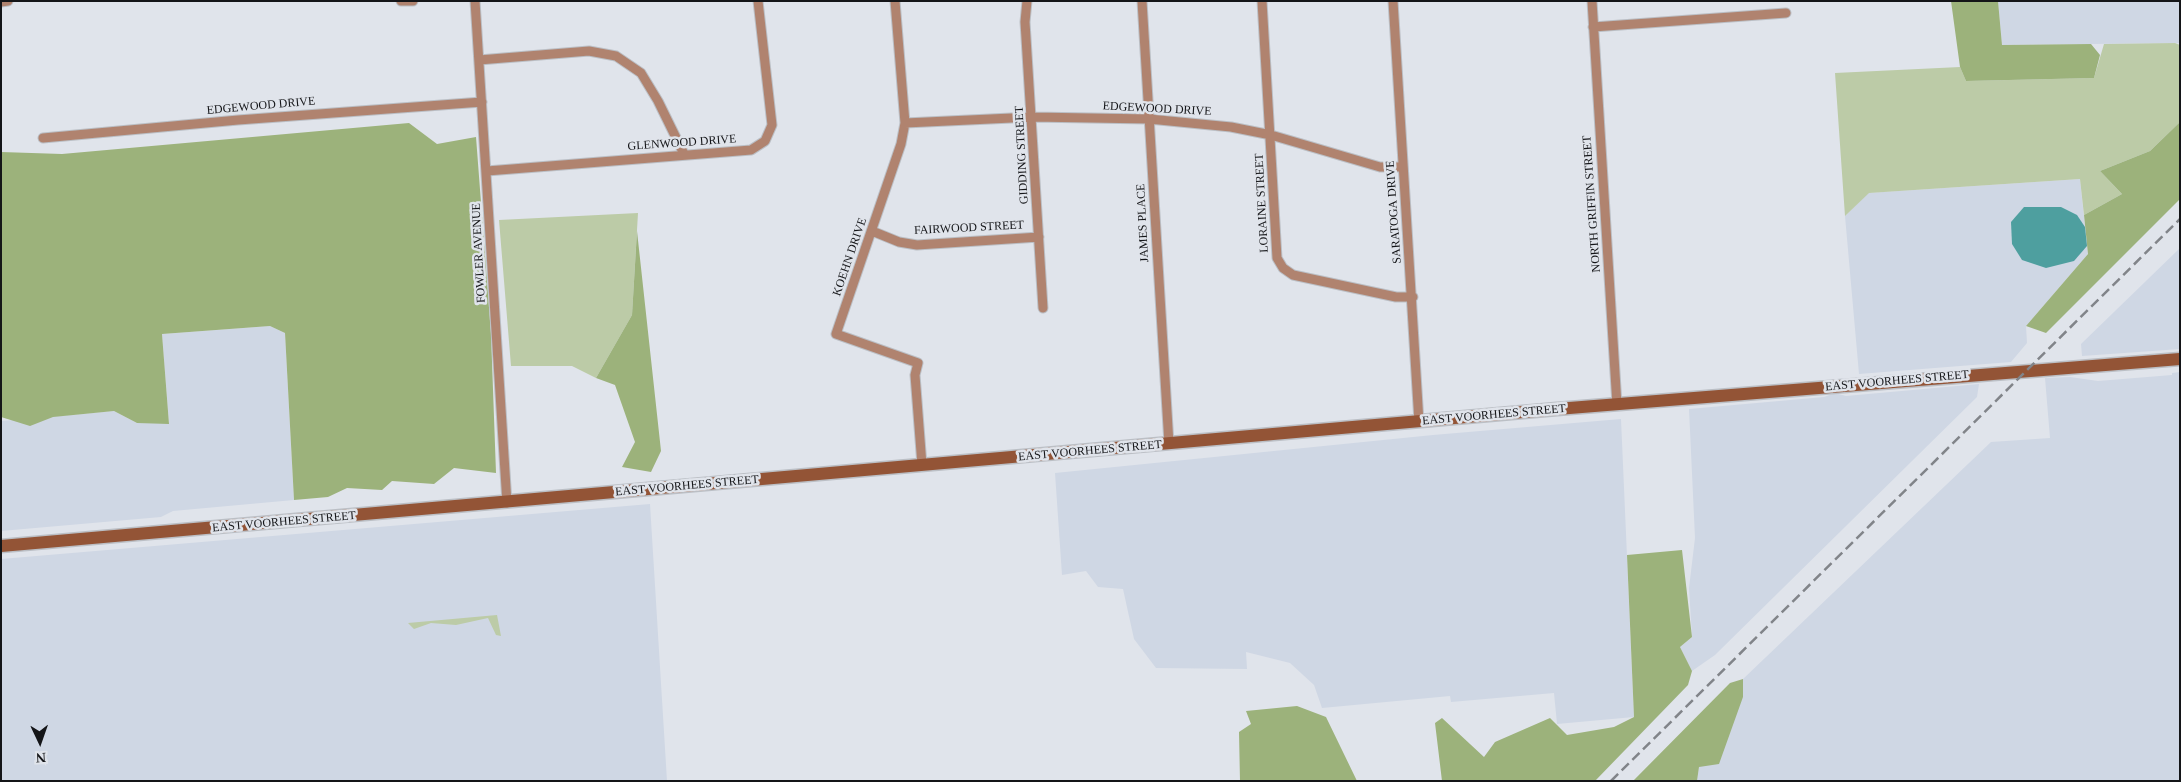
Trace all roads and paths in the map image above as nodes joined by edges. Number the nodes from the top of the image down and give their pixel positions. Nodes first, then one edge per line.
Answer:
1 (8, 1) edge
2 (401, 1) edge
3 (413, 1) edge
4 (475, 1) edge
5 (758, 1) edge
6 (895, 1) edge
7 (1027, 1) edge
8 (1142, 1) edge
9 (1262, 1) edge
10 (1393, 1) edge
11 (1592, 1) edge
12 (1, 2) edge
13 (1786, 13) dead end
14 (1593, 27) junction
15 (479, 60) junction
16 (482, 102) junction
17 (1033, 117) junction
18 (1149, 119) junction
19 (904, 123) junction
20 (1271, 135) junction
21 (42, 138) dead end
22 (684, 154) junction
23 (1403, 167) junction
24 (487, 171) junction
25 (872, 231) junction
26 (1039, 237) junction
27 (1413, 297) junction
28 (1043, 308) dead end
29 (2180, 359) edge
30 (1617, 405) junction
31 (1419, 422) junction
32 (1169, 444) junction
33 (922, 465) junction
34 (507, 503) junction
35 (1, 546) edge

1 - 12 street
2 - 3 street
4 - 15 street, FOWLER AVENUE
5 - 22 street, GLENWOOD DRIVE
6 - 19 street, KOEHN DRIVE
7 - 17 street, GIDDING STREET
8 - 18 street, JAMES PLACE
9 - 20 street, LORAINE STREET
10 - 23 street, SARATOGA DRIVE
11 - 14 street, NORTH GRIFFIN STREET
13 - 14 street
14 - 30 street, NORTH GRIFFIN STREET
15 - 16 street, FOWLER AVENUE
15 - 22 street
16 - 21 street, EDGEWOOD DRIVE
16 - 24 street, FOWLER AVENUE
17 - 18 street, EDGEWOOD DRIVE
17 - 19 street, EDGEWOOD DRIVE
17 - 26 street, GIDDING STREET
18 - 20 street, EDGEWOOD DRIVE
18 - 32 street, JAMES PLACE
19 - 25 street, KOEHN DRIVE
20 - 23 street, EDGEWOOD DRIVE
20 - 27 street, LORAINE STREET
22 - 24 street, GLENWOOD DRIVE
23 - 27 street, SARATOGA DRIVE
24 - 34 street, FOWLER AVENUE
25 - 26 street, FAIRWOOD STREET
25 - 33 street, KOEHN DRIVE
26 - 28 street, GIDDING STREET
27 - 31 street, SARATOGA DRIVE
29 - 30 main road, EAST VOORHEES STREET
30 - 31 main road, EAST VOORHEES STREET
31 - 32 main road, EAST VOORHEES STREET
32 - 33 main road, EAST VOORHEES STREET
33 - 34 main road, EAST VOORHEES STREET
34 - 35 main road, EAST VOORHEES STREET

